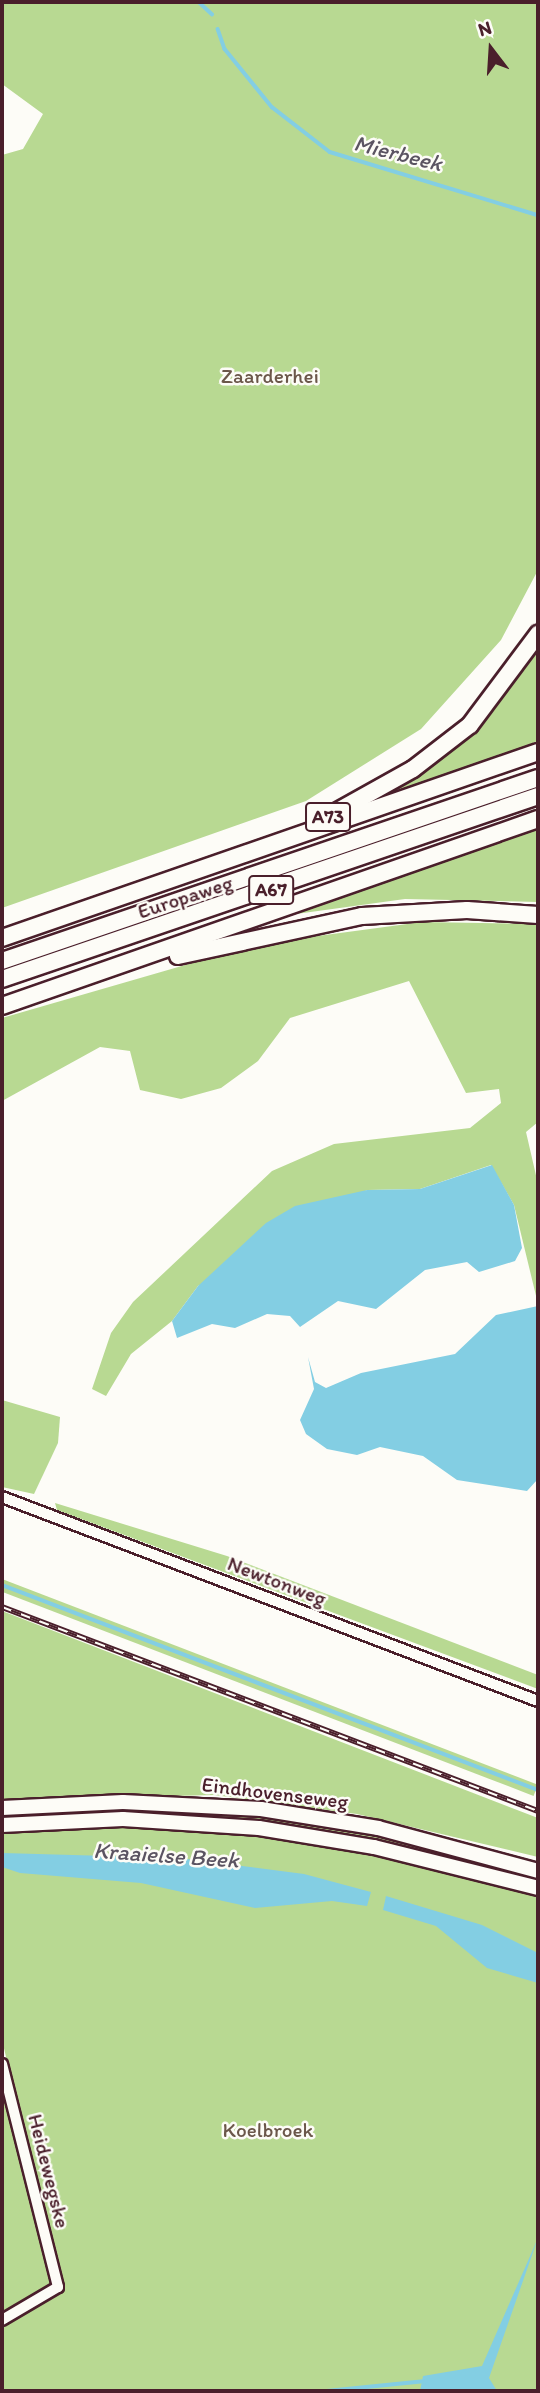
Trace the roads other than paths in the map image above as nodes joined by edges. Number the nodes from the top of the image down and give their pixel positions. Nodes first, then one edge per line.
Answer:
1 (538, 634) edge
2 (538, 752) edge
3 (538, 778) edge
4 (538, 796) edge
5 (538, 819) edge
6 (216, 867) junction
7 (538, 915) edge
8 (2, 938) edge
9 (2, 961) edge
10 (2, 979) edge
11 (84, 980) junction
12 (2, 1006) edge
13 (2, 1497) edge
14 (538, 1701) edge
15 (2, 1808) edge
16 (2, 1825) edge
17 (538, 1871) edge
18 (538, 1888) edge
19 (2, 2064) edge
20 (2, 2320) edge

1 - 6 highway, A73
2 - 6 highway, A67
3 - 9 highway, Europaweg / A67
4 - 10 highway, Europaweg / A67
5 - 11 highway, A67
6 - 8 highway, A67
7 - 11 highway, A67
11 - 12 highway, A67
13 - 14 street, Newtonweg
15 - 17 main road, Eindhovenseweg
16 - 18 main road, Eindhovenseweg
19 - 20 street, Heidewegske

